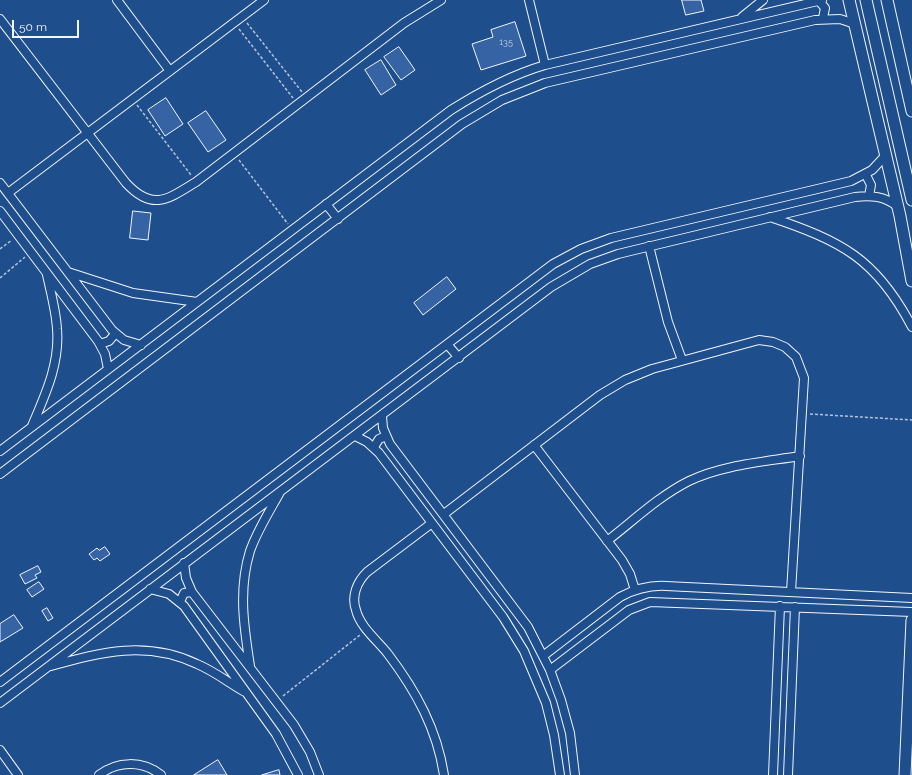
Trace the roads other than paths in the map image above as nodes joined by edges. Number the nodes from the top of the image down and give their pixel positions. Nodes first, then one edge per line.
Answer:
1 (117, 0) edge
2 (264, 0) edge
3 (440, 0) edge
4 (529, 0) edge
5 (762, 0) edge
6 (821, 0) edge
7 (849, 0) edge
8 (866, 0) edge
9 (887, 0) edge
10 (253, 3) edge
11 (823, 18) junction
12 (0, 19) edge
13 (740, 19) junction
14 (855, 24) junction
15 (545, 65) junction
16 (170, 71) junction
17 (912, 111) edge
18 (87, 133) junction
19 (886, 155) junction
20 (866, 174) junction
21 (0, 183) edge
22 (8, 194) junction
23 (869, 196) junction
24 (912, 200) edge
25 (326, 204) junction
26 (898, 207) junction
27 (0, 212) edge
28 (769, 217) junction
29 (338, 219) junction
30 (649, 246) junction
31 (46, 272) junction
32 (67, 272) junction
33 (912, 281) edge
34 (197, 302) junction
35 (912, 327) edge
36 (115, 334) junction
37 (100, 344) junction
38 (447, 344) junction
39 (141, 345) junction
40 (459, 358) junction
41 (682, 360) junction
42 (108, 369) junction
43 (382, 416) junction
44 (32, 426) junction
45 (355, 436) junction
46 (386, 436) junction
47 (534, 445) junction
48 (374, 447) junction
49 (0, 451) edge
50 (800, 456) junction
51 (0, 474) edge
52 (280, 492) junction
53 (444, 514) junction
54 (432, 523) junction
55 (607, 541) junction
56 (184, 563) junction
57 (150, 589) junction
58 (734, 589) junction
59 (635, 590) junction
60 (192, 592) junction
61 (791, 592) junction
62 (912, 598) edge
63 (180, 602) junction
64 (733, 605) junction
65 (780, 606) junction
66 (795, 607) junction
67 (912, 612) edge
68 (912, 620) edge
69 (543, 656) junction
70 (250, 667) junction
71 (46, 668) junction
72 (550, 670) junction
73 (0, 682) edge
74 (248, 694) junction
75 (0, 702) edge
76 (566, 716) junction
77 (551, 720) junction
78 (0, 750) edge
79 (18, 775) edge
80 (99, 775) edge
81 (161, 775) edge
82 (298, 775) edge
83 (319, 775) edge
84 (444, 775) edge
85 (560, 775) edge
86 (575, 775) edge
87 (773, 775) edge
88 (788, 775) edge
89 (905, 775) edge

1 - 16 street
2 - 10 street
3 - 18 street
4 - 15 street
5 - 13 street
6 - 11 street
6 - 13 street
7 - 14 street
8 - 24 street
9 - 17 street
10 - 16 street
11 - 14 street
11 - 29 street
12 - 18 street
13 - 15 street
14 - 19 street
15 - 25 street
16 - 18 street
18 - 22 street
19 - 20 street
19 - 26 street
20 - 23 street
20 - 38 street
21 - 22 street
22 - 32 street
23 - 26 street
23 - 28 street
25 - 29 street
25 - 34 street
26 - 33 street
27 - 31 street
28 - 30 street
28 - 35 street
29 - 51 street
30 - 40 street
30 - 41 street
31 - 37 street
31 - 44 street
32 - 34 street
32 - 36 street
34 - 39 street
36 - 37 street
36 - 39 street
37 - 42 street
38 - 40 street
38 - 73 street
39 - 42 street
40 - 43 street
41 - 47 street
41 - 50 street
42 - 44 street
43 - 45 street
43 - 46 street
44 - 49 street
45 - 48 street
45 - 52 street
46 - 48 street
46 - 53 street
47 - 53 street
47 - 55 street
48 - 54 street
50 - 55 street
50 - 61 street
52 - 56 street
52 - 70 street
53 - 69 street
54 - 77 street
54 - 84 street
55 - 59 street
56 - 57 street
56 - 60 street
57 - 63 street
57 - 71 street
58 - 59 street
58 - 61 street
58 - 64 street
59 - 69 street
60 - 63 street
60 - 70 street
61 - 62 street
63 - 74 street
64 - 65 street
64 - 72 street
65 - 66 street
65 - 87 street
66 - 67 street
66 - 88 street
68 - 89 street
69 - 72 street
70 - 83 street
71 - 74 street
71 - 75 street
72 - 76 street
74 - 82 street
76 - 77 street
76 - 86 street
77 - 85 street
78 - 79 street
80 - 81 street

